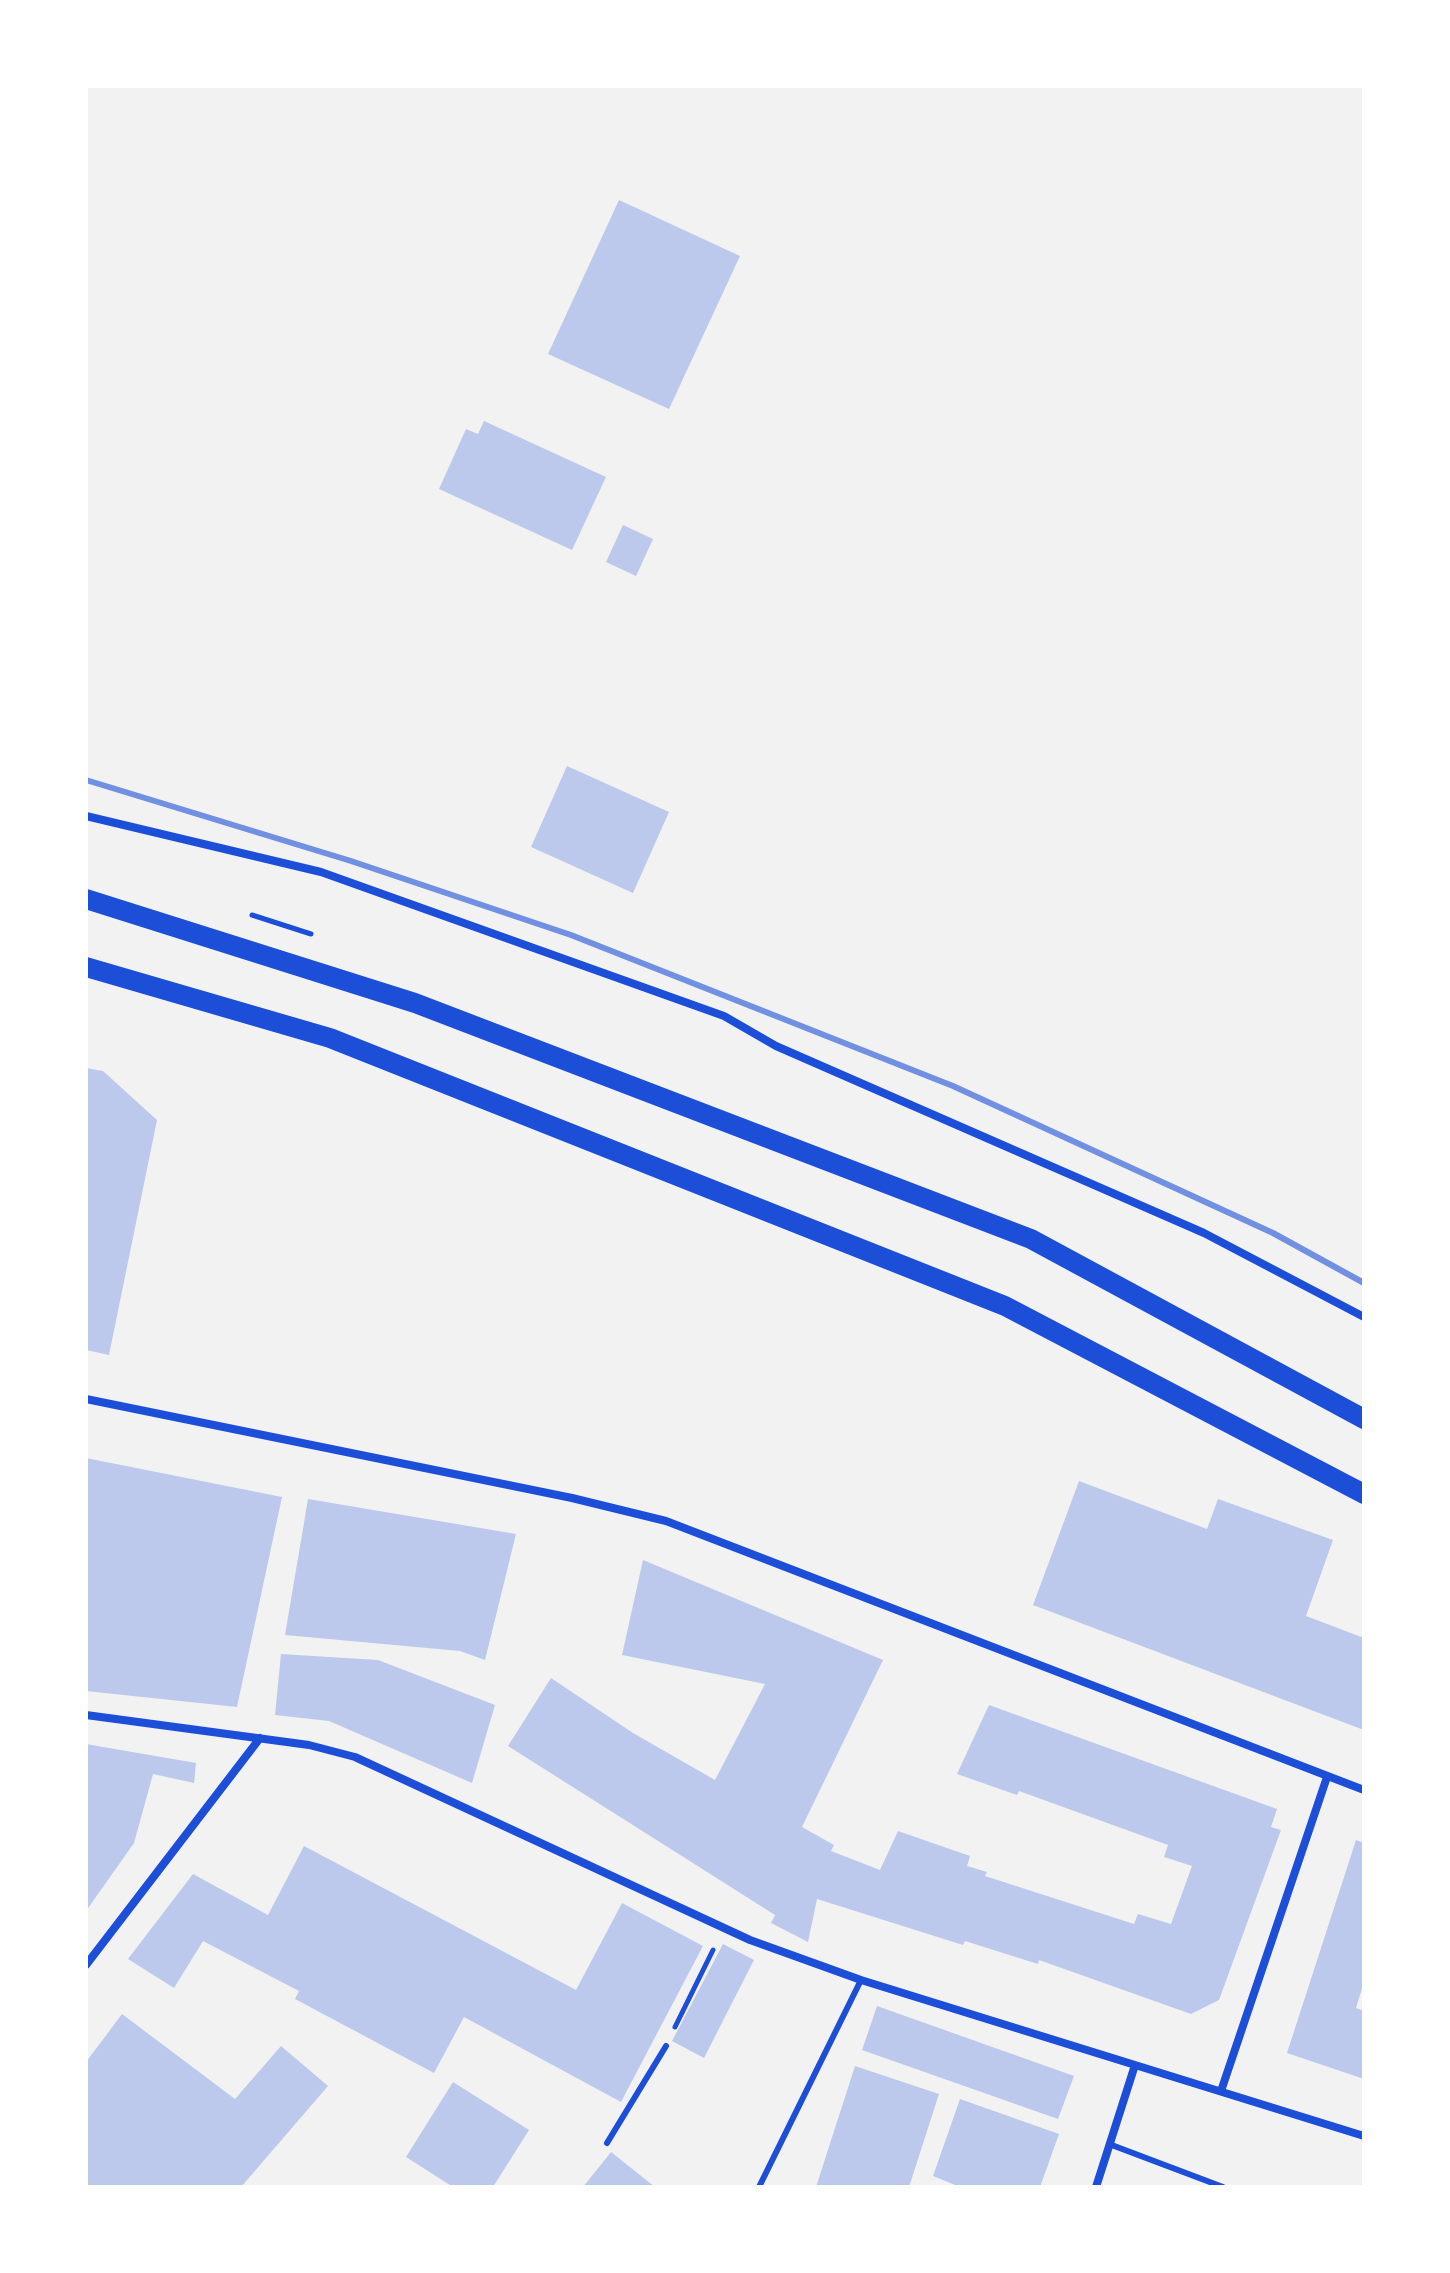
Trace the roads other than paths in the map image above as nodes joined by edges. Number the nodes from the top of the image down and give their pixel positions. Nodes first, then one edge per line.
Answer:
1 (86, 816) edge
2 (86, 899) edge
3 (86, 967) edge
4 (1364, 1317) edge
5 (86, 1399) edge
6 (1364, 1419) edge
7 (1364, 1494) edge
8 (86, 1715) edge
9 (260, 1738) junction
10 (1327, 1777) junction
11 (1364, 1790) edge
12 (86, 1965) edge
13 (861, 1980) junction
14 (666, 2046) road end
15 (1135, 2065) junction
16 (1221, 2091) junction
17 (1364, 2136) edge
18 (607, 2143) dead end
19 (1109, 2144) junction
20 (759, 2187) edge
21 (1096, 2187) edge
22 (1223, 2187) edge

1 - 4 street
2 - 6 main road
3 - 7 main road
5 - 10 street
8 - 9 street
9 - 12 street
9 - 13 street
10 - 11 street
10 - 16 street
13 - 15 street
13 - 20 lane
14 - 18 lane
15 - 16 street
15 - 19 street
16 - 17 street
19 - 21 street
19 - 22 lane

